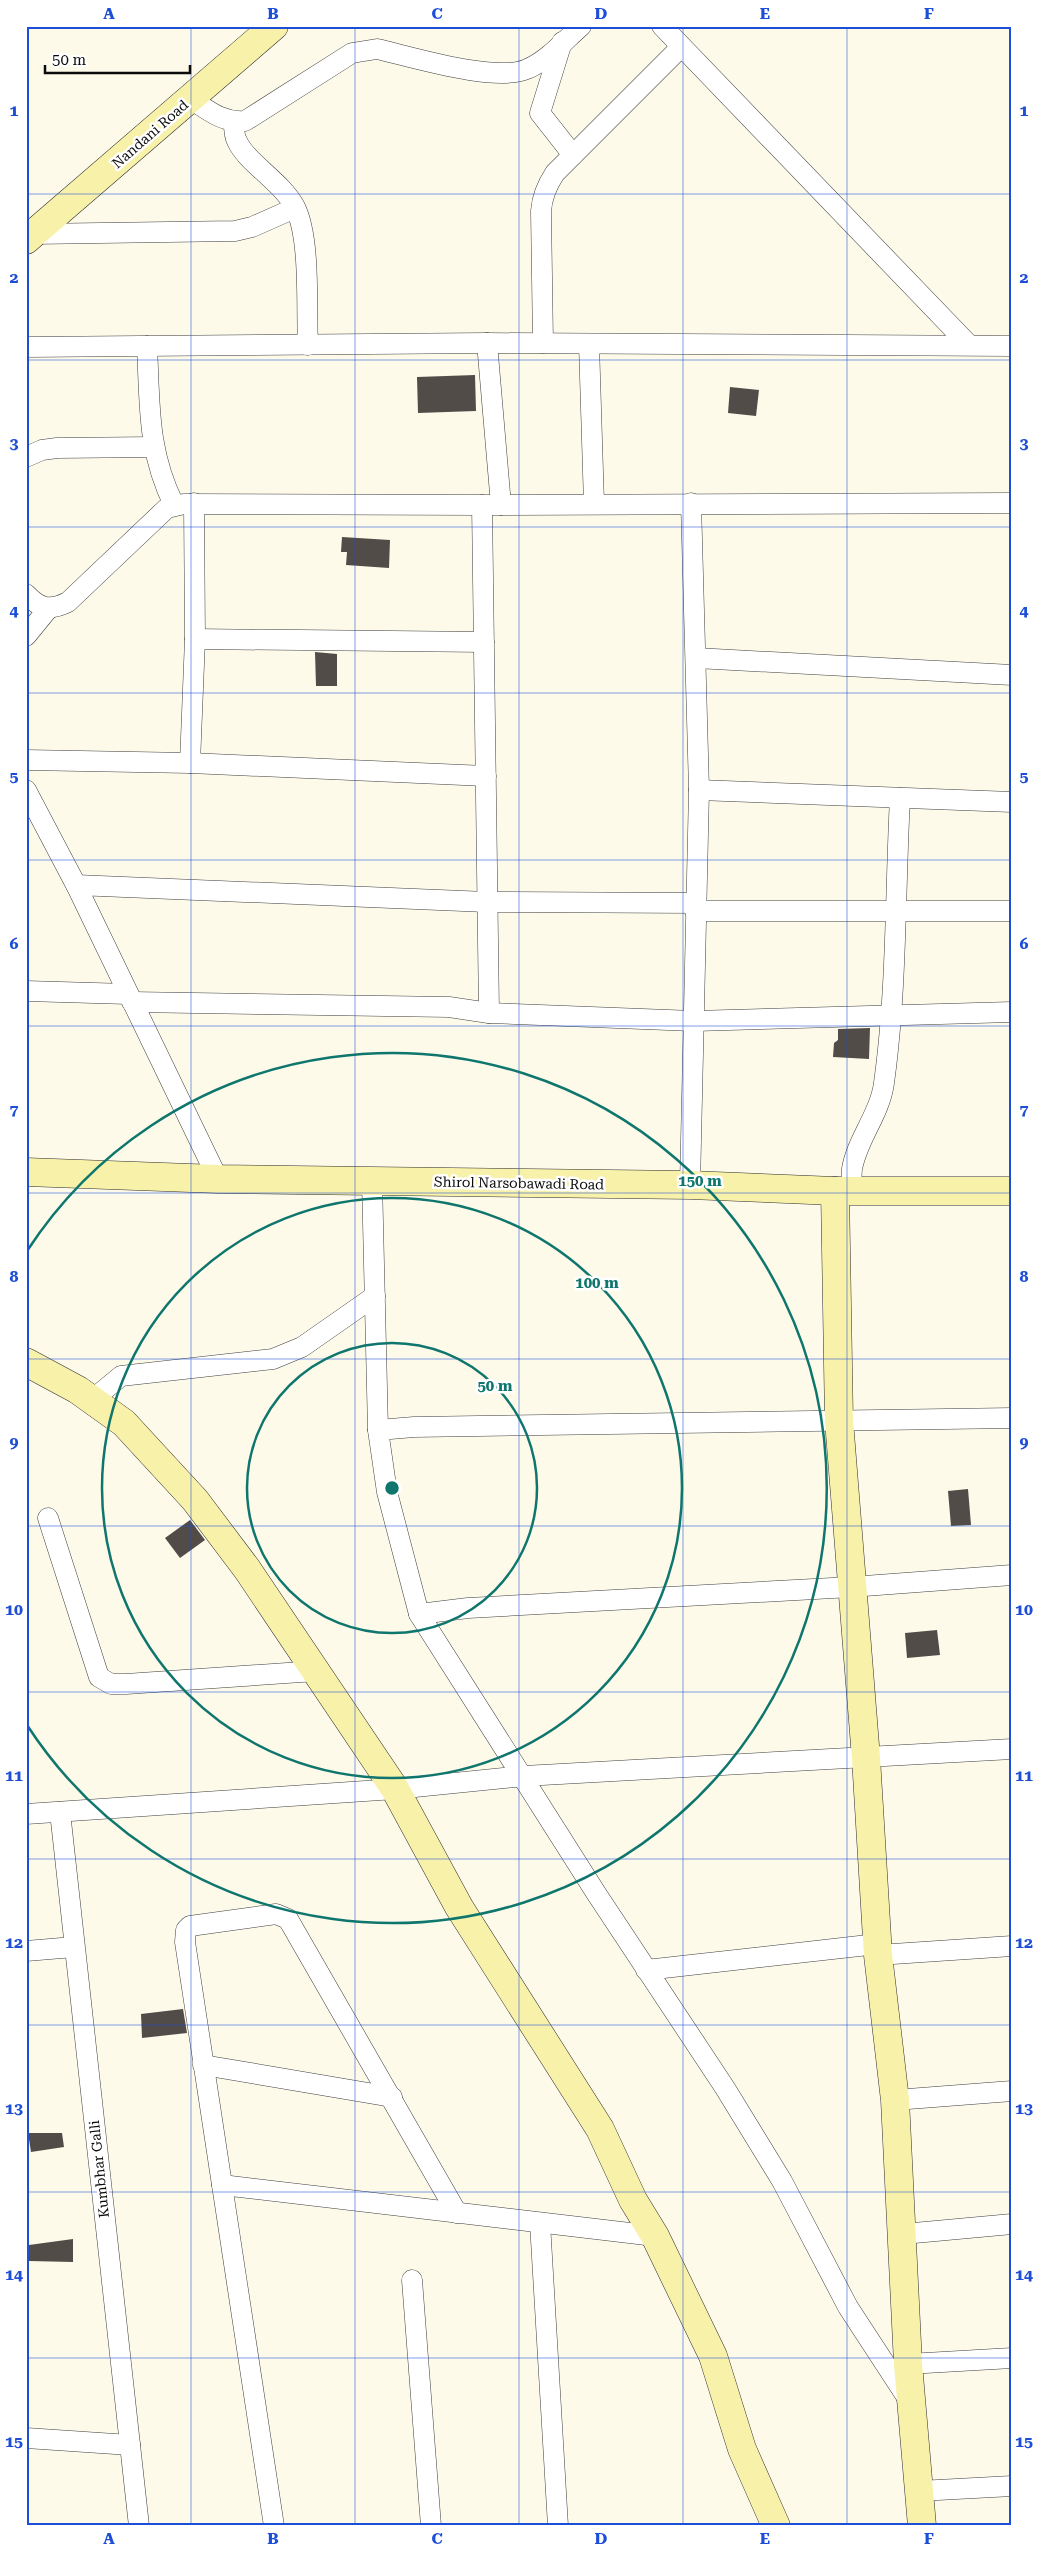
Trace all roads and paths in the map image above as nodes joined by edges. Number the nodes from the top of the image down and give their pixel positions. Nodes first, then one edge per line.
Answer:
1 (274, 26) edge
2 (581, 26) edge
3 (662, 26) edge
4 (562, 42) junction
5 (681, 47) junction
6 (191, 99) junction
7 (234, 122) junction
8 (573, 155) junction
9 (295, 208) junction
10 (30, 237) edge
11 (487, 343) junction
12 (543, 344) junction
13 (589, 344) junction
14 (308, 345) junction
15 (148, 346) junction
16 (969, 346) junction
17 (1012, 346) edge
18 (26, 347) edge
19 (153, 447) junction
20 (26, 458) edge
21 (691, 503) junction
22 (1012, 503) edge
23 (184, 504) junction
24 (594, 504) junction
25 (491, 505) junction
26 (26, 594) edge
27 (48, 609) junction
28 (26, 636) edge
29 (195, 639) junction
30 (484, 642) junction
31 (696, 658) junction
32 (1012, 675) edge
33 (26, 760) edge
34 (190, 763) junction
35 (486, 776) junction
36 (26, 790) edge
37 (699, 790) junction
38 (900, 798) junction
39 (1012, 802) edge
40 (76, 885) junction
41 (488, 902) junction
42 (695, 907) junction
43 (894, 910) junction
44 (1012, 911) edge
45 (26, 990) edge
46 (130, 998) junction
47 (1012, 1012) edge
48 (489, 1013) junction
49 (892, 1015) junction
50 (694, 1021) junction
51 (26, 1172) edge
52 (218, 1179) junction
53 (372, 1181) junction
54 (690, 1185) junction
55 (1012, 1191) edge
56 (844, 1192) junction
57 (375, 1296) junction
58 (26, 1362) edge
59 (92, 1400) junction
60 (1012, 1418) edge
61 (839, 1421) junction
62 (378, 1430) junction
63 (48, 1518) dead end
64 (1012, 1575) edge
65 (851, 1587) junction
66 (419, 1614) junction
67 (316, 1671) junction
68 (1012, 1749) edge
69 (866, 1758) junction
70 (524, 1776) junction
71 (395, 1789) junction
72 (60, 1812) junction
73 (26, 1814) edge
74 (1012, 1946) edge
75 (74, 1947) junction
76 (878, 1949) junction
77 (26, 1951) edge
78 (646, 1970) junction
79 (203, 2065) junction
80 (1012, 2091) edge
81 (392, 2097) junction
82 (895, 2100) junction
83 (222, 2185) junction
84 (457, 2213) junction
85 (540, 2222) junction
86 (1012, 2224) edge
87 (902, 2234) junction
88 (655, 2236) junction
89 (412, 2280) dead end
90 (1012, 2358) edge
91 (908, 2364) junction
92 (912, 2404) junction
93 (26, 2438) edge
94 (130, 2445) junction
95 (1012, 2486) edge
96 (919, 2491) junction
97 (139, 2526) edge
98 (274, 2526) edge
99 (431, 2526) edge
100 (558, 2526) edge
101 (776, 2526) edge
102 (922, 2526) edge

1 - 6 street, Nandani Road
2 - 4 street
3 - 5 street
4 - 7 street
4 - 8 street
5 - 8 street
5 - 16 street
6 - 7 street
6 - 10 street, Nandani Road
7 - 9 street
8 - 12 street
9 - 10 street
9 - 14 street
11 - 12 street
11 - 14 street
11 - 25 street
12 - 13 street
13 - 16 street
13 - 24 street
14 - 15 street
15 - 18 street
15 - 19 street
16 - 17 street
19 - 20 street
19 - 23 street
21 - 22 street
21 - 24 street
21 - 31 street
23 - 25 street
23 - 27 street
23 - 29 street
24 - 25 street
25 - 30 street
26 - 27 street
27 - 28 street
29 - 30 street
29 - 34 street
30 - 35 street
31 - 32 street
31 - 37 street
33 - 34 street
34 - 35 street
35 - 41 street
36 - 40 street
37 - 38 street
37 - 42 street
38 - 39 street
38 - 43 street
40 - 41 street
40 - 46 street
41 - 42 street
41 - 48 street
42 - 43 street
42 - 50 street
43 - 44 street
43 - 49 street
45 - 46 street
46 - 48 street
46 - 52 street
47 - 49 street
48 - 50 street
49 - 50 street
49 - 56 street
50 - 54 street
51 - 52 street, Shirol Narsobawadi Road
52 - 53 street, Shirol Narsobawadi Road
53 - 54 street, Shirol Narsobawadi Road
53 - 57 street
54 - 56 street, Shirol Narsobawadi Road
55 - 56 street, Shirol Narsobawadi Road
56 - 61 street
57 - 59 street
57 - 62 street
58 - 59 street
59 - 67 street
60 - 61 street
61 - 62 street
61 - 65 street
62 - 66 street
63 - 67 street
64 - 65 street
65 - 66 street
65 - 69 street
66 - 70 street
67 - 71 street
68 - 69 street
69 - 70 street
69 - 76 street
70 - 71 street
70 - 78 street
71 - 72 street
71 - 88 street
72 - 73 street
72 - 75 street, Kumbhar Galli
74 - 76 street
75 - 77 street
75 - 94 street, Kumbhar Galli
76 - 78 street
76 - 82 street
78 - 92 street
79 - 81 street
79 - 81 street
79 - 83 street
80 - 82 street
81 - 84 street
82 - 87 street
83 - 84 street
83 - 98 street
84 - 85 street
85 - 88 street
85 - 100 street
86 - 87 street
87 - 91 street
88 - 101 street
89 - 99 street
90 - 91 street
91 - 92 street
92 - 96 street
93 - 94 street
94 - 97 street, Kumbhar Galli
95 - 96 street
96 - 102 street

